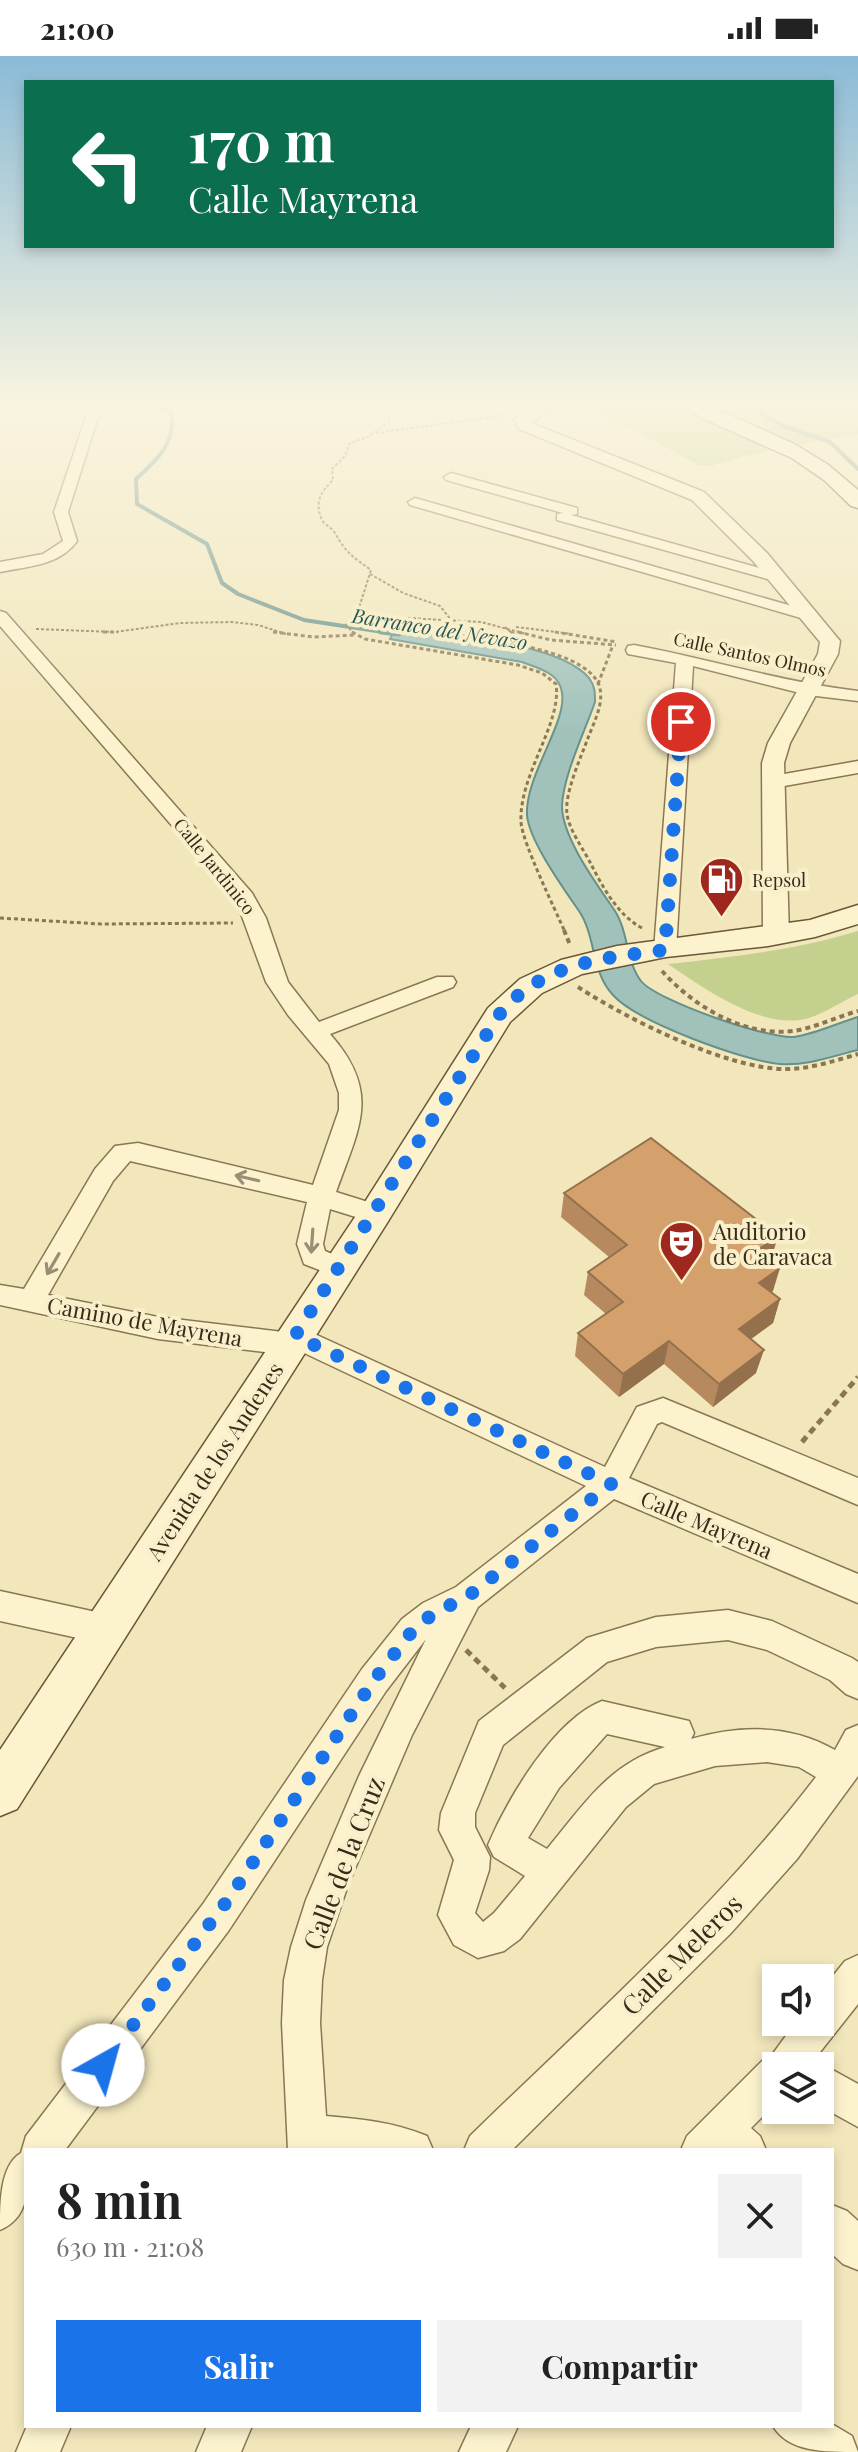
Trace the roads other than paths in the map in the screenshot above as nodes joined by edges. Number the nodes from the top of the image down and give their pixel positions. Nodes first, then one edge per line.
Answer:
1 (61, 513) edge
2 (506, 513) edge
3 (548, 513) edge
4 (716, 513) edge
5 (567, 514) junction
6 (534, 537) junction
7 (0, 567) edge
8 (776, 577) junction
9 (807, 615) junction
10 (5, 622) edge
11 (634, 650) road end
12 (685, 661) junction
13 (808, 690) junction
14 (858, 696) edge
15 (858, 767) edge
16 (773, 782) junction
17 (858, 914) edge
18 (776, 936) junction
19 (659, 946) junction
20 (445, 982) dead end
21 (317, 1031) junction
22 (322, 1197) junction
23 (375, 1214) junction
24 (340, 1268) junction
25 (0, 1295) edge
26 (31, 1301) junction
27 (293, 1340) junction
28 (611, 1484) junction
29 (858, 1492) edge
30 (858, 1589) edge
31 (0, 1606) edge
32 (436, 1627) junction
33 (105, 1629) junction
34 (858, 1683) edge
35 (677, 1733) dead end
36 (850, 1757) edge
37 (0, 1792) edge
38 (551, 1872) junction
39 (858, 1974) edge
40 (805, 2052) edge
41 (834, 2093) edge
42 (762, 2102) edge
43 (858, 2107) edge
44 (308, 2142) edge
45 (723, 2143) edge
46 (42, 2148) edge
47 (406, 2148) edge
48 (486, 2148) edge
49 (24, 2174) edge
50 (0, 2209) edge
51 (834, 2228) edge
52 (858, 2249) edge
53 (48, 2428) edge
54 (229, 2428) edge
55 (495, 2428) edge
56 (38, 2452) edge
57 (218, 2452) edge
58 (481, 2452) edge

1 - 7 street
2 - 6 street
3 - 5 street
4 - 8 street
5 - 6 street
5 - 8 street
6 - 9 street
8 - 9 street
9 - 13 street
10 - 21 street, Calle Jardinico
11 - 12 street, Calle Santos Olmos
12 - 13 street, Calle Santos Olmos
12 - 19 street
13 - 14 street, Calle Santos Olmos
13 - 16 street
15 - 16 street
16 - 18 street
17 - 18 main road, Avenida de los Andenes
18 - 19 main road, Avenida de los Andenes
19 - 23 main road, Avenida de los Andenes
20 - 21 street
21 - 22 street, Calle Jardinico
22 - 23 street
22 -> 24 street, Calle Jardinico
22 -> 26 street
23 - 24 main road, Avenida de los Andenes
24 - 27 main road, Avenida de los Andenes
25 - 26 street, Camino de Mayrena
26 - 27 street, Camino de Mayrena
27 - 28 street, Calle Mayrena
27 - 33 main road, Avenida de los Andenes
28 - 29 street
28 - 30 street, Calle Mayrena
28 - 32 street, Calle de la Cruz
31 - 33 street
32 - 44 street, Calle de la Cruz
32 - 46 street
33 - 37 main road, Avenida de los Andenes
34 - 38 street
35 - 38 street
36 - 38 street
36 - 48 street, Calle Meleros
39 - 40 street
41 - 43 street
42 - 45 street
44 - 47 street
49 - 50 street
51 - 52 street
53 - 56 street
54 - 57 street
55 - 58 street

